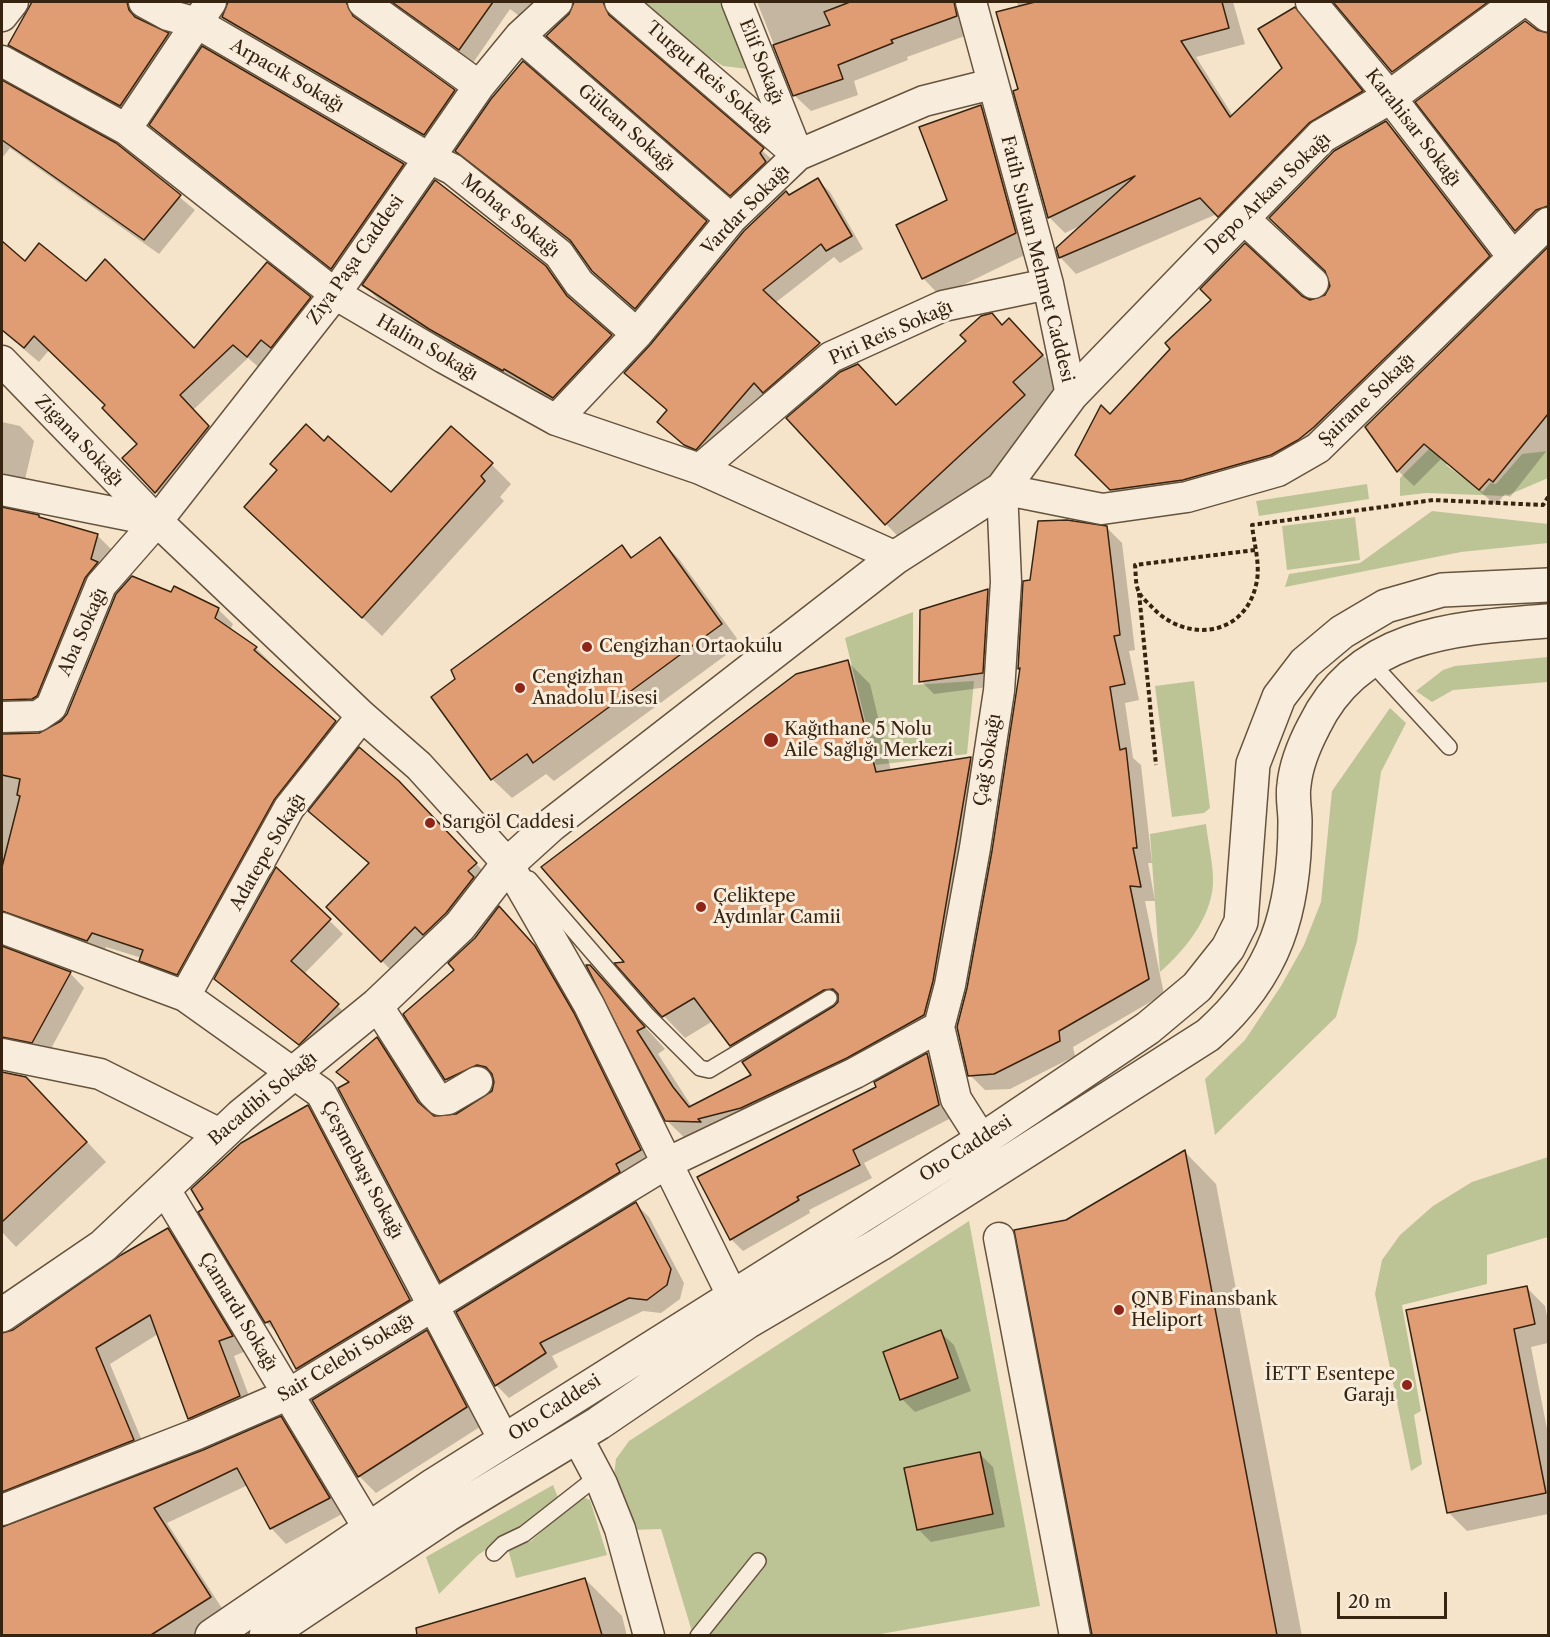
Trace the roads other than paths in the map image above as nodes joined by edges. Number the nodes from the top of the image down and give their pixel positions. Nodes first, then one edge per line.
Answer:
1 (13, 2) edge
2 (144, 2) edge
3 (363, 2) edge
4 (557, 2) edge
5 (621, 2) edge
6 (971, 2) edge
7 (1311, 2) edge
8 (1519, 2) edge
9 (1532, 2) edge
10 (747, 4) edge
11 (204, 12) edge
12 (1548, 15) edge
13 (2, 16) edge
14 (520, 36) junction
15 (2, 61) edge
16 (992, 84) junction
17 (479, 87) junction
18 (1390, 97) junction
19 (126, 129) junction
20 (798, 155) junction
21 (427, 157) junction
22 (1242, 217) junction
23 (731, 219) junction
24 (1548, 223) edge
25 (1513, 257) junction
26 (1312, 282) dead end
27 (1048, 284) junction
28 (334, 294) junction
29 (637, 334) junction
30 (2, 361) edge
31 (1071, 395) junction
32 (556, 420) junction
33 (700, 469) junction
34 (1002, 489) junction
35 (2, 490) edge
36 (157, 521) junction
37 (897, 557) junction
38 (1548, 585) edge
39 (1548, 621) edge
40 (1369, 660) junction
41 (362, 716) junction
42 (2, 717) edge
43 (1449, 747) dead end
44 (510, 863) junction
45 (2, 928) edge
46 (185, 996) junction
47 (829, 998) dead end
48 (376, 1005) junction
49 (939, 1027) junction
50 (2, 1054) edge
51 (293, 1073) junction
52 (477, 1082) dead end
53 (220, 1134) junction
54 (982, 1140) junction
55 (669, 1162) junction
56 (164, 1188) junction
57 (999, 1238) dead end
58 (434, 1307) junction
59 (740, 1308) junction
60 (2, 1315) edge
61 (287, 1395) junction
62 (577, 1437) junction
63 (504, 1440) junction
64 (598, 1476) junction
65 (2, 1510) edge
66 (369, 1529) junction
67 (642, 1545) dead end
68 (494, 1553) dead end
69 (758, 1561) dead end
70 (212, 1635) edge
71 (266, 1635) edge
72 (649, 1635) edge
73 (669, 1635) edge
74 (698, 1635) edge
75 (1075, 1635) edge

1 - 13 street
2 - 11 street, Arpacık Sokağı
3 - 17 street
4 - 14 street, Ziya Paşa Caddesi
5 - 20 street, Turgut Reis Sokağı
6 - 16 street, Fatih Sultan Mehmet Caddesi
7 - 18 street, Karahisar Sokağı
8 - 18 street, Depo Arkası Sokağı
9 - 12 street
10 - 20 street, Elif Sokağı
11 - 19 street
11 - 21 street, Arpacık Sokağı
14 - 17 street, Ziya Paşa Caddesi
14 - 23 street, Gülcan Sokağı
15 - 19 street, Halim Sokağı
16 - 20 street, Vardar Sokağı
16 - 27 street, Fatih Sultan Mehmet Caddesi
17 - 21 street, Ziya Paşa Caddesi
18 - 22 street, Depo Arkası Sokağı
18 - 25 street, Karahisar Sokağı
19 - 28 street, Halim Sokağı
20 - 23 street, Vardar Sokağı
21 - 28 street, Ziya Paşa Caddesi
21 - 29 street, Mohaç Sokağı
22 - 26 street
22 - 31 street, Depo Arkası Sokağı
23 - 29 street, Vardar Sokağı
24 - 25 street, Şairane Sokağı
25 - 34 street, Şairane Sokağı
27 - 31 street, Fatih Sultan Mehmet Caddesi
27 - 33 street, Piri Reis Sokağı
28 - 32 street, Halim Sokağı
28 - 36 street, Ziya Paşa Caddesi
29 - 32 street, Vardar Sokağı
30 - 36 street, Zigana Sokağı
31 - 34 street, Fatih Sultan Mehmet Caddesi
32 - 33 street, Halim Sokağı
33 - 37 street, Halim Sokağı
34 - 37 street, Fatih Sultan Mehmet Caddesi
34 - 49 street, Çağ Sokağı
35 - 36 street
36 - 41 street
36 - 42 street, Aba Sokağı
37 - 44 street, Fatih Sultan Mehmet Caddesi
38 - 54 street, Oto Caddesi
39 - 40 street
40 - 43 lane
40 - 59 street
41 - 44 street
41 - 46 street, Adatepe Sokağı
44 - 47 lane
44 - 48 street, Bacadibi Sokağı
44 - 55 street
45 - 46 street, Çeşmebaşı Sokağı
46 - 51 street, Çeşmebaşı Sokağı
48 - 51 street, Bacadibi Sokağı
48 - 52 street
49 - 54 street, Çağ Sokağı
49 - 55 street
50 - 53 street
51 - 53 street, Bacadibi Sokağı
51 - 58 street, Çeşmebaşı Sokağı
53 - 56 street, Bacadibi Sokağı
54 - 59 street, Oto Caddesi
55 - 58 street, Sair Celebi Sokağı
55 - 59 street
56 - 60 street, Bacadibi Sokağı
56 - 61 street, Çamardı Sokağı
57 - 75 street
58 - 61 street, Sair Celebi Sokağı
58 - 63 street, Çeşmebaşı Sokağı
59 - 62 street, Oto Caddesi
59 - 63 street, Oto Caddesi
61 - 65 street, Sair Celebi Sokağı
61 - 66 street, Çamardı Sokağı
62 - 64 street
62 - 71 street, Oto Caddesi
63 - 66 street, Oto Caddesi
64 - 68 lane
64 - 72 street
66 - 70 street, Oto Caddesi
67 - 73 street
69 - 74 lane

